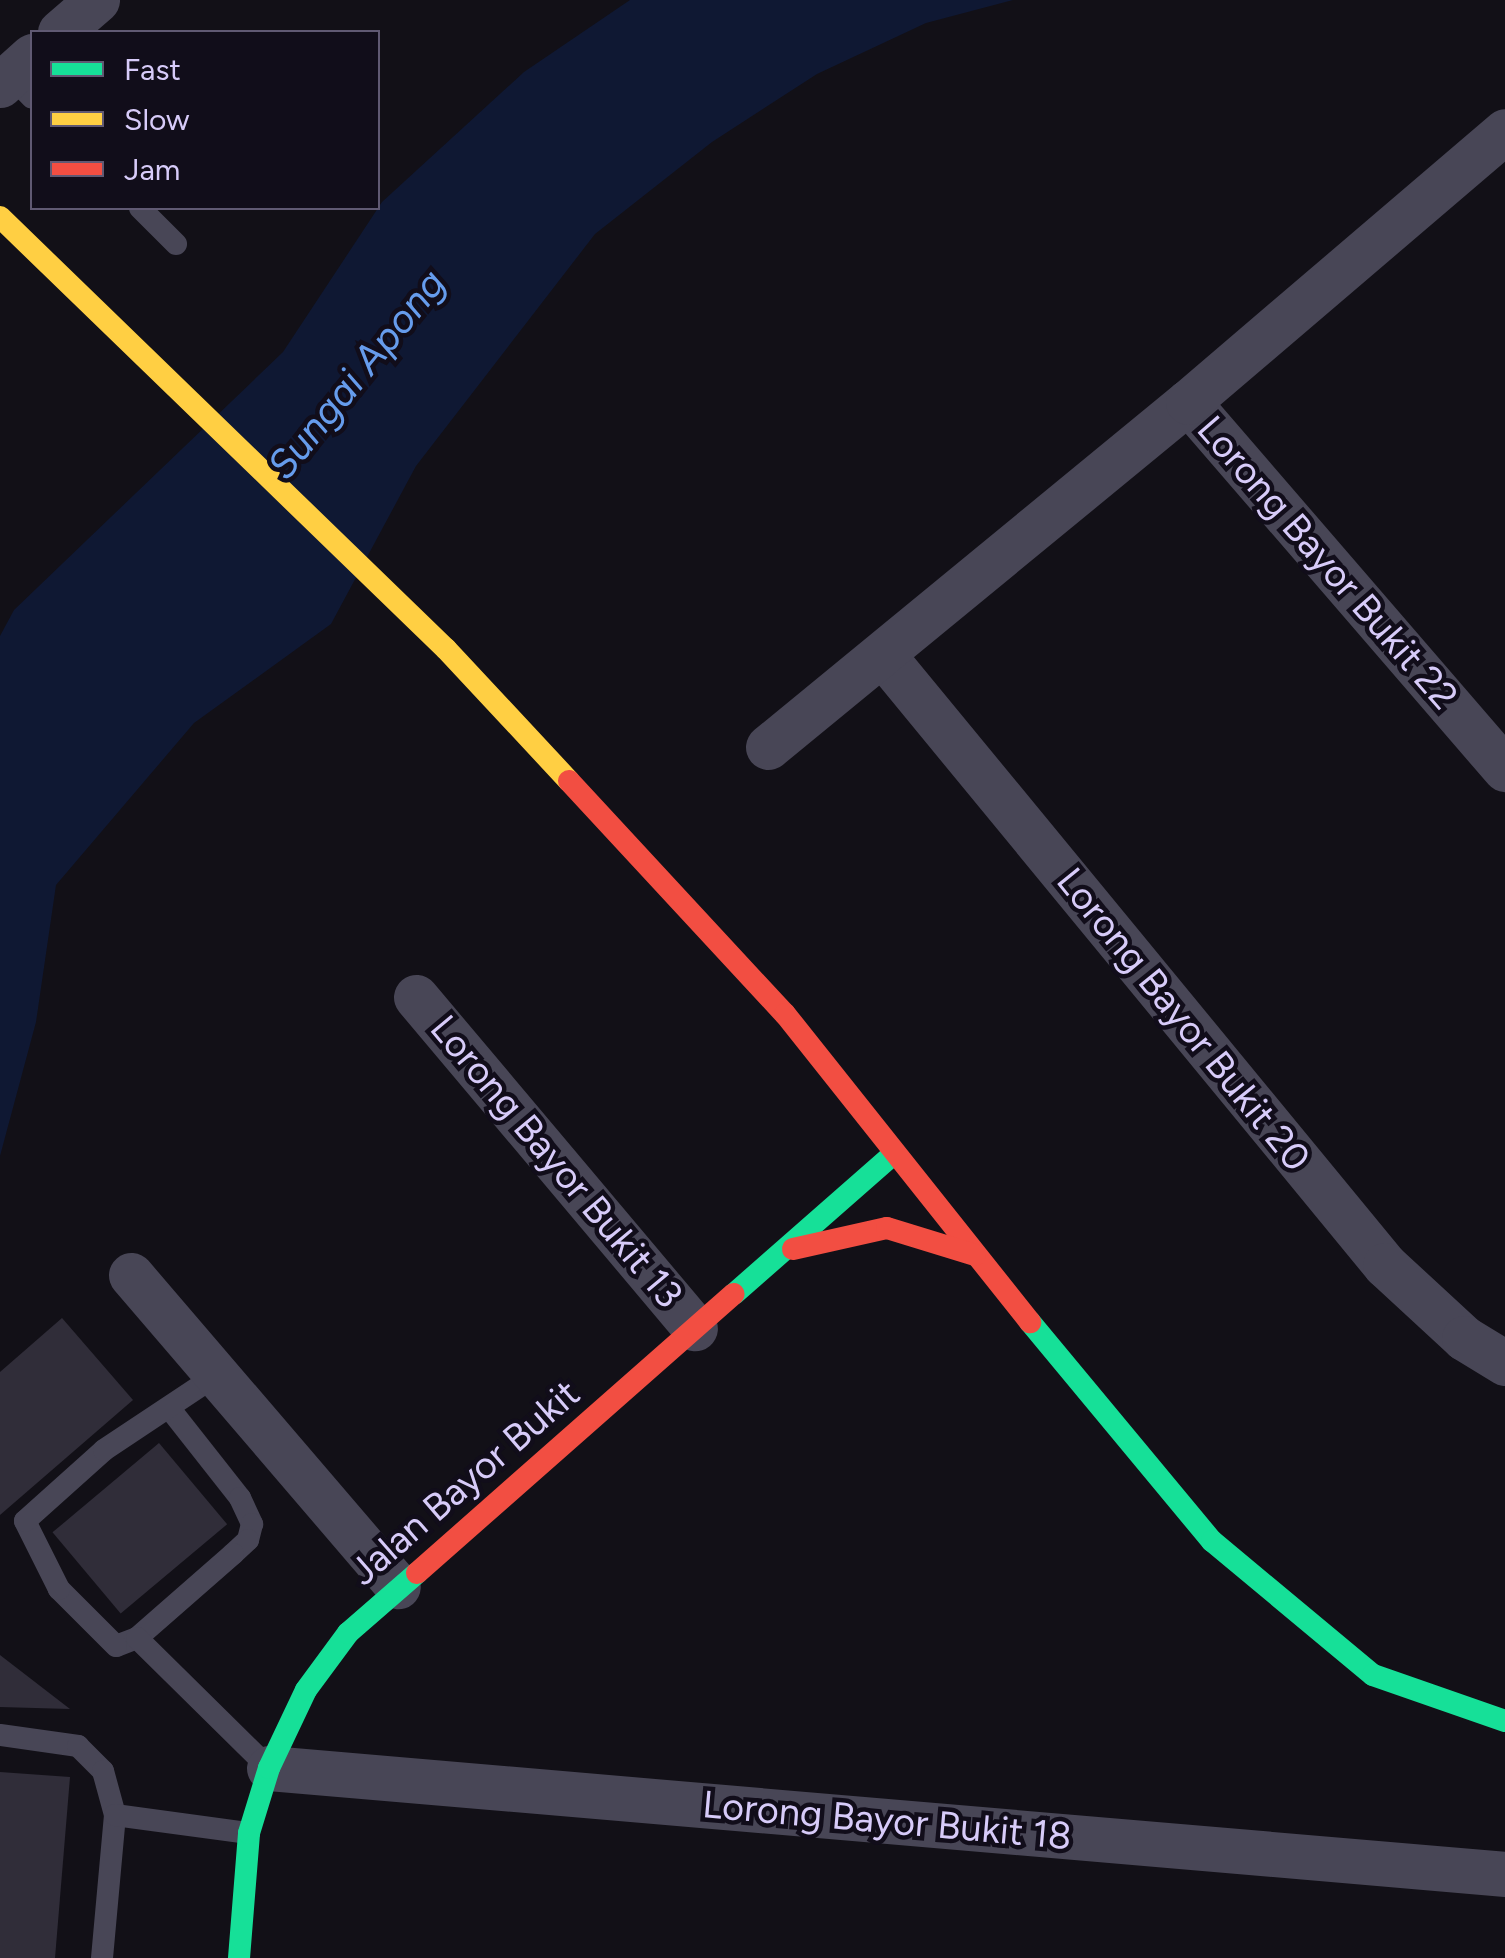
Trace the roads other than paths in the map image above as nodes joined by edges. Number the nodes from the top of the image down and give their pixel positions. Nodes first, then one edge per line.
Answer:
1 (97, 0) edge
2 (62, 30) edge
3 (1505, 131) edge
4 (142, 210) edge
5 (0, 217) edge
6 (176, 244) dead end
7 (1188, 402) junction
8 (883, 655) junction
9 (768, 747) dead end
10 (1505, 769) edge
11 (416, 997) dead end
12 (785, 1014) junction
13 (827, 1021) dead end
14 (804, 1038) junction
15 (832, 1110) dead end
16 (892, 1155) junction
17 (831, 1174) dead end
18 (784, 1251) junction
19 (991, 1252) junction
20 (131, 1275) dead end
21 (695, 1328) junction
22 (1505, 1363) edge
23 (214, 1376) junction
24 (170, 1409) junction
25 (398, 1586) junction
26 (137, 1638) junction
27 (1505, 1721) edge
28 (0, 1735) edge
29 (269, 1768) junction
30 (115, 1815) junction
31 (249, 1833) junction
32 (1505, 1874) edge
33 (102, 1958) edge
34 (239, 1958) edge

1 - 2 street
3 - 7 street
4 - 6 lane
5 - 12 street
7 - 8 street
7 - 10 street, Lorong Bayor Bukit 22
8 - 9 street
8 - 22 street, Lorong Bayor Bukit 20
11 - 21 street, Lorong Bayor Bukit 13
12 - 13 street
12 - 14 street
14 - 15 street
14 - 16 street
16 - 18 street, Jalan Bayor Bukit
16 - 19 street
17 - 18 street
18 - 19 street
18 - 21 street, Jalan Bayor Bukit
19 - 27 street
20 - 23 street
21 - 25 street, Jalan Bayor Bukit
23 - 24 lane
23 - 25 street
24 - 26 lane
24 - 26 lane
25 - 29 street, Jalan Bayor Bukit
26 - 29 lane
28 - 30 lane
29 - 31 street, Jalan Bayor Bukit
29 - 32 street, Lorong Bayor Bukit 18
30 - 31 lane
30 - 33 lane
31 - 34 street, Jalan Bayor Bukit

